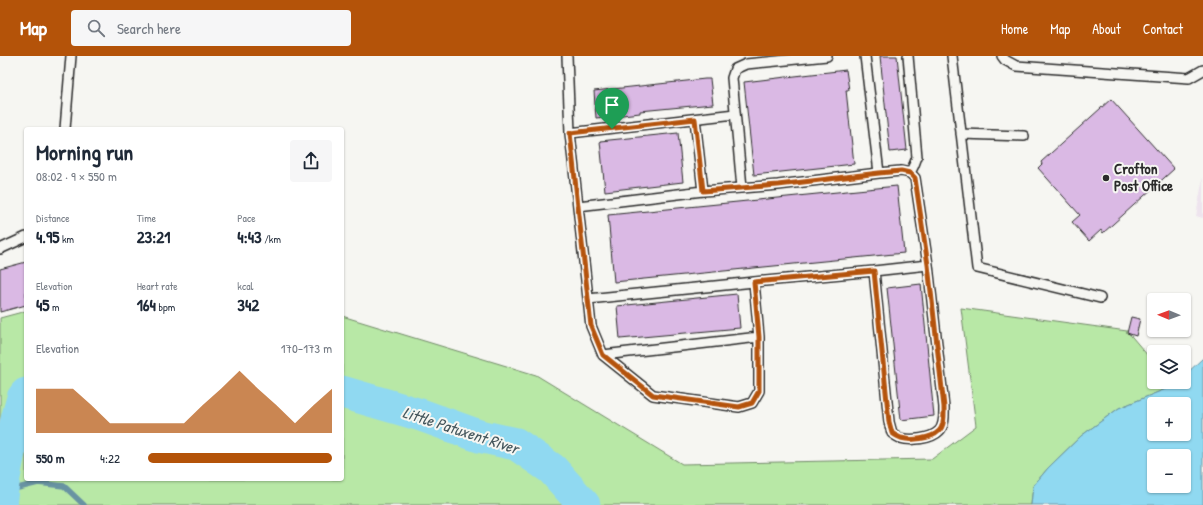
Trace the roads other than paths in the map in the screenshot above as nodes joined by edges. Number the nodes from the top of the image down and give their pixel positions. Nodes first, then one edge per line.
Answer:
1 (71, 56) edge
2 (567, 56) edge
3 (826, 56) edge
4 (865, 56) edge
5 (908, 56) edge
6 (952, 56) edge
7 (1002, 56) edge
8 (1203, 70) edge
9 (735, 114) junction
10 (695, 119) junction
11 (65, 127) edge
12 (570, 133) junction
13 (961, 134) junction
14 (1024, 136) dead end
15 (879, 173) junction
16 (910, 173) junction
17 (742, 188) junction
18 (703, 191) junction
19 (578, 206) junction
20 (24, 238) edge
21 (0, 249) edge
22 (928, 265) junction
23 (874, 271) junction
24 (754, 282) junction
25 (1100, 298) dead end
26 (588, 299) junction
27 (759, 337) junction
28 (603, 355) junction

1 - 11 lane
2 - 12 lane
3 - 9 lane
4 - 15 lane
5 - 16 lane
6 - 13 lane
7 - 8 lane
9 - 10 lane
9 - 17 lane
10 - 12 lane
10 - 18 lane
12 - 19 lane
13 - 14 lane
13 - 25 lane
15 - 16 lane
15 - 17 lane
16 - 22 lane
17 - 18 lane
18 - 19 lane
19 - 26 lane
20 - 21 lane
22 - 23 lane
22 - 23 lane
23 - 24 lane
24 - 26 lane
24 - 27 lane
26 - 28 lane
27 - 28 lane
27 - 28 lane

